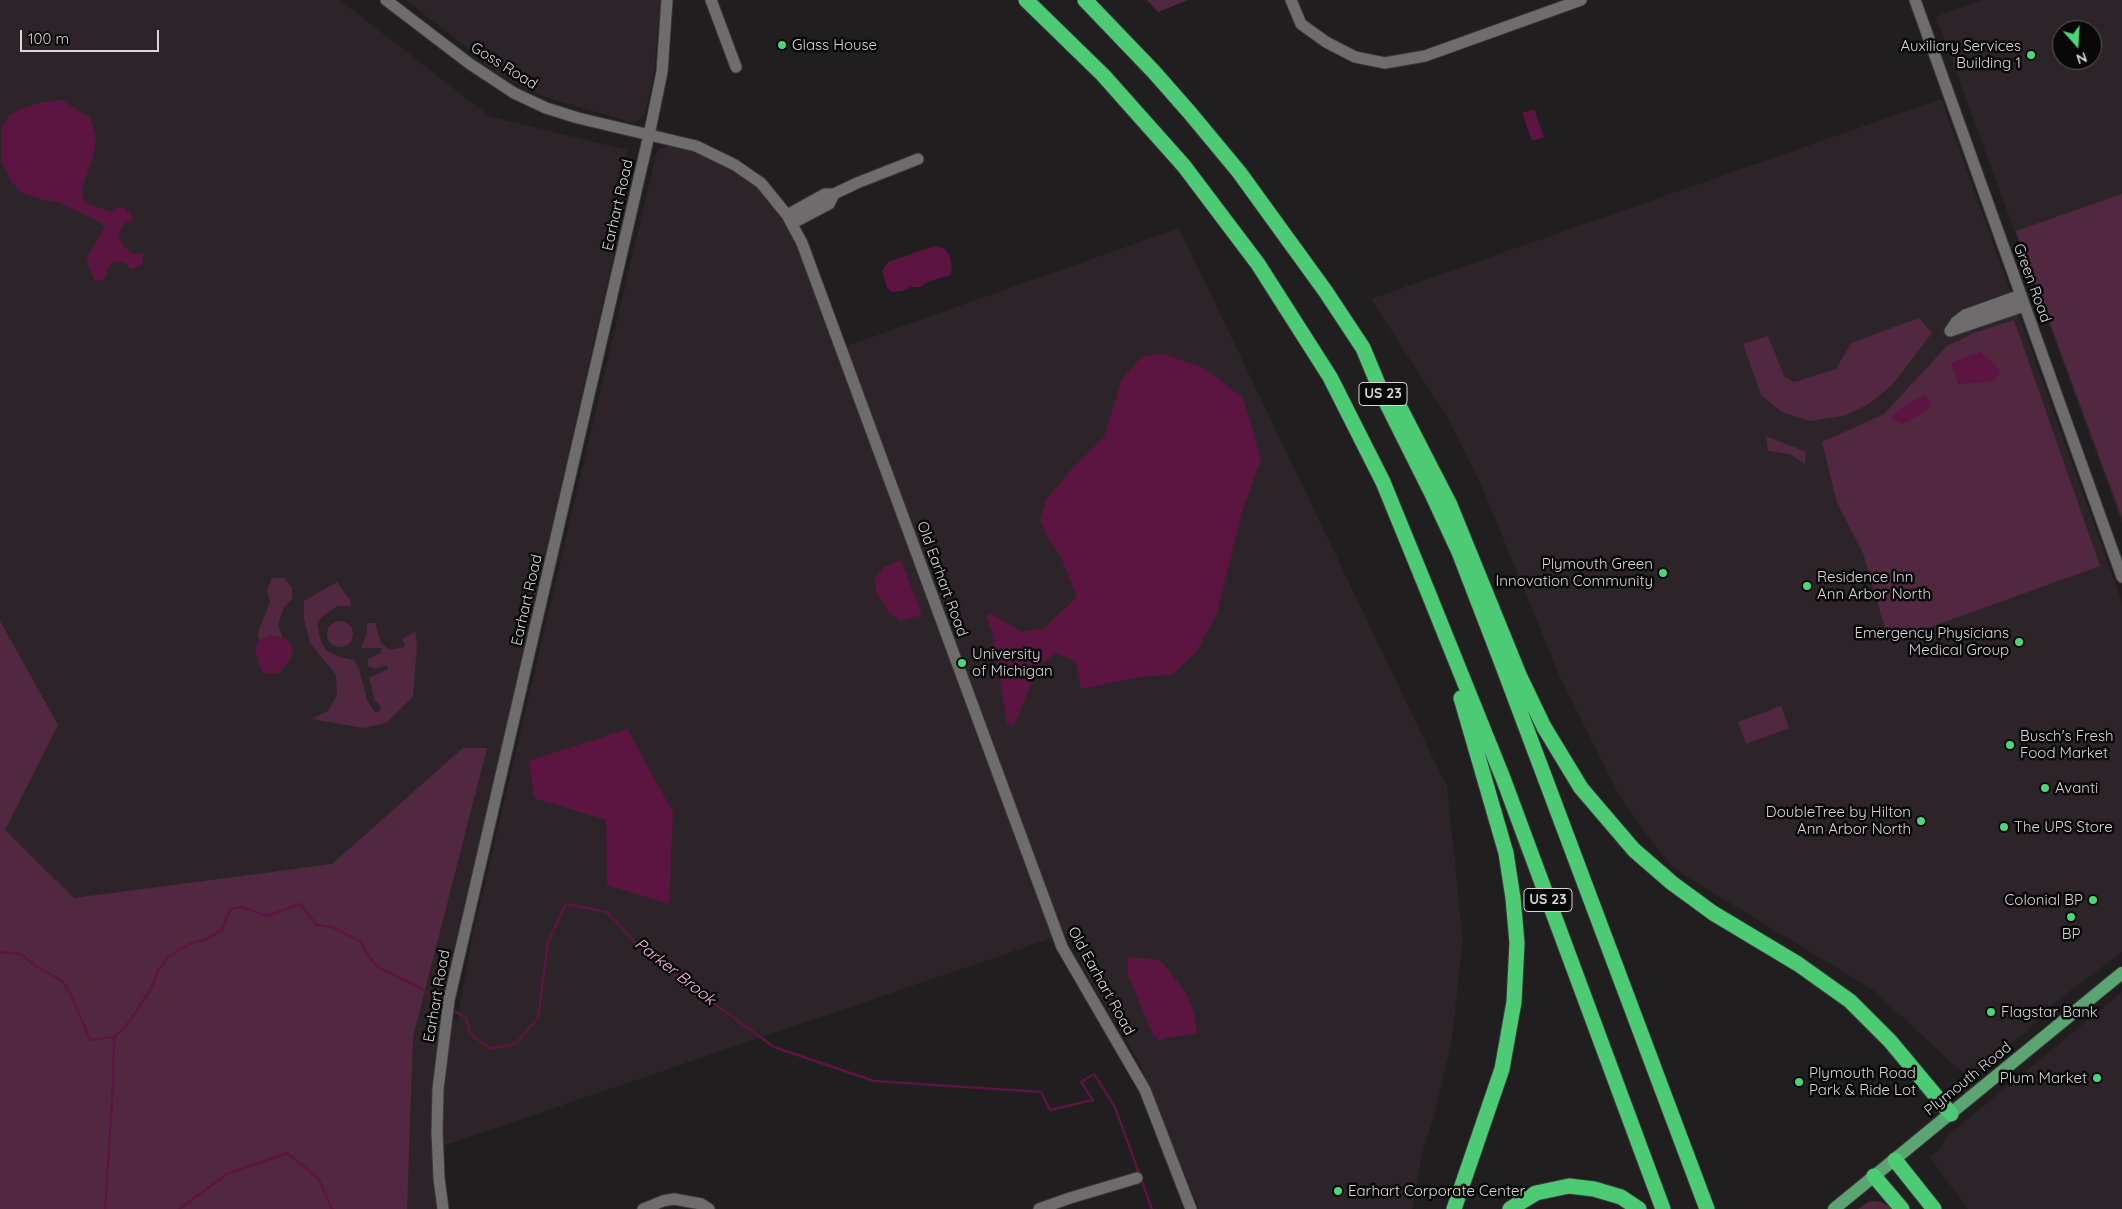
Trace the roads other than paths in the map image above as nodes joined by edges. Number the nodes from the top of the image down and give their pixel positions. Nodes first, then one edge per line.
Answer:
1 (386, 0) edge
2 (667, 0) edge
3 (711, 0) edge
4 (1026, 0) edge
5 (1085, 0) edge
6 (1291, 0) edge
7 (1581, 0) edge
8 (1915, 0) edge
9 (736, 68) dead end
10 (649, 135) junction
11 (918, 159) dead end
12 (790, 219) junction
13 (2023, 300) junction
14 (1363, 348) junction
15 (2122, 577) edge
16 (1428, 592) junction
17 (2122, 973) edge
18 (1951, 1114) junction
19 (1895, 1160) junction
20 (1874, 1176) junction
21 (1137, 1178) dead end
22 (443, 1209) edge
23 (643, 1209) edge
24 (709, 1209) edge
25 (1039, 1209) edge
26 (1191, 1209) edge
27 (1454, 1209) edge
28 (1510, 1209) edge
29 (1639, 1209) edge
30 (1663, 1209) edge
31 (1707, 1209) edge
32 (1834, 1209) edge
33 (1902, 1209) edge
34 (1934, 1209) edge

1 - 10 street, Goss Road
2 - 10 street, Earhart Road
3 - 9 street
4 - 16 highway, US 23
5 - 14 highway, US 23
6 - 7 street
8 - 13 street, Green Road
10 - 12 street, Old Earhart Road
10 - 22 street, Earhart Road
11 - 12 street
12 - 26 street, Old Earhart Road
13 - 13 street
13 - 15 street, Green Road
14 - 18 highway
14 - 31 highway, US 23
16 - 27 highway
16 - 30 highway, US 23
17 - 18 main road, Plymouth Road
18 - 19 main road, Plymouth Road
19 - 20 main road, Plymouth Road
19 - 34 highway
20 - 32 main road, Plymouth Road
20 - 33 highway
21 - 25 street
23 - 24 street
28 - 29 highway

